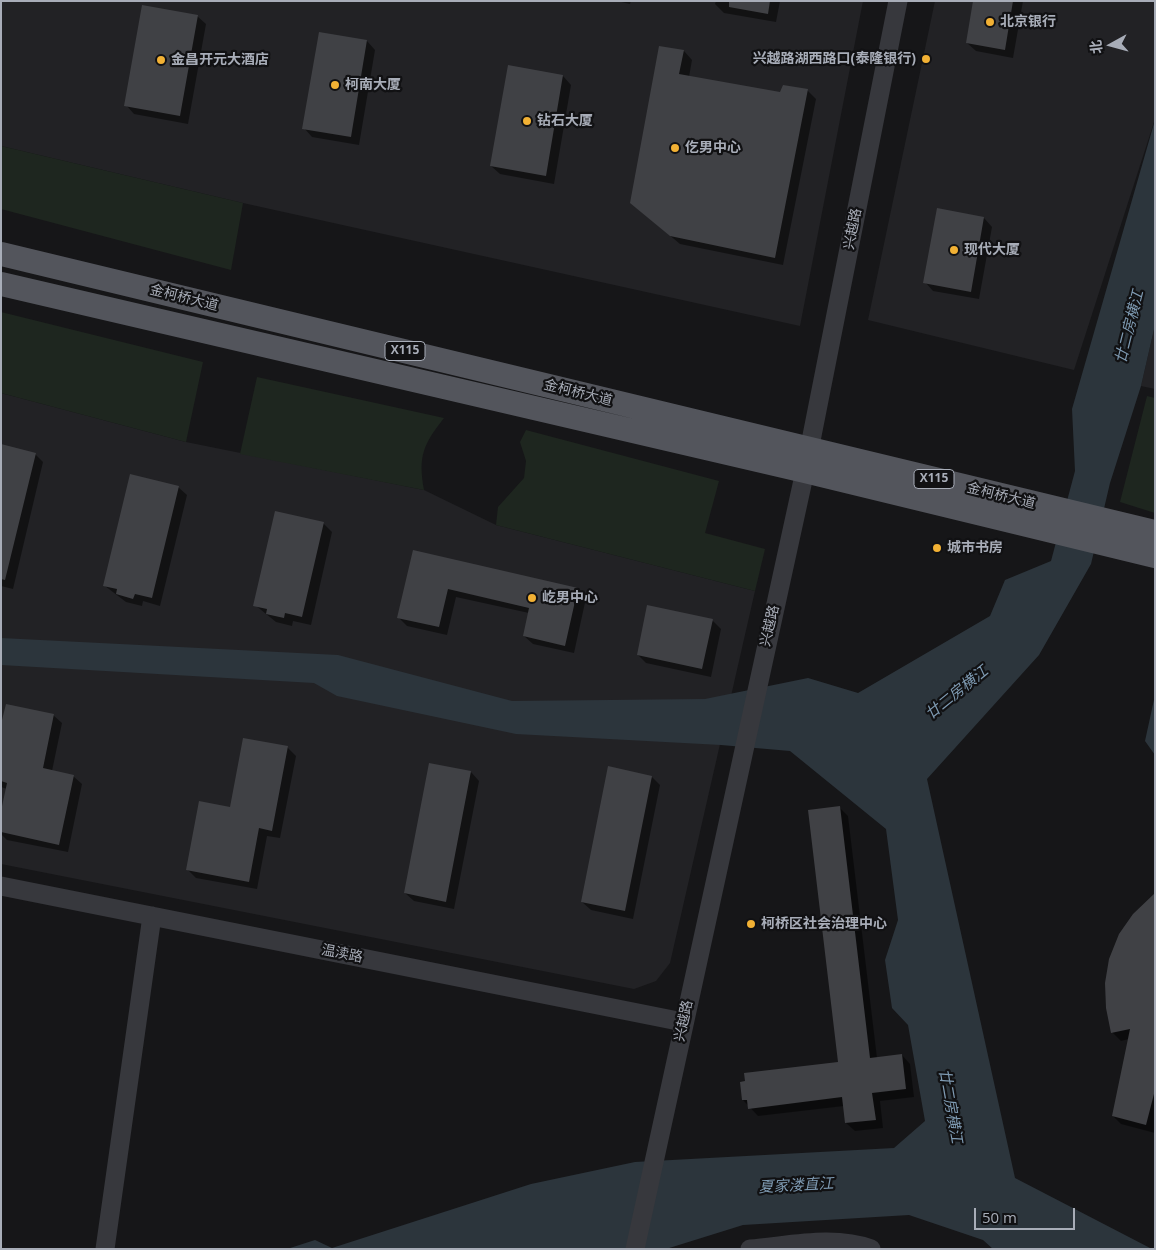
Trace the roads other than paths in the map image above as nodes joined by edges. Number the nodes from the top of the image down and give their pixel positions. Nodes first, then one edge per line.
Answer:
1 (898, 1) edge
2 (1, 254) edge
3 (1, 284) edge
4 (807, 460) junction
5 (1155, 532) edge
6 (1107, 533) junction
7 (1155, 556) edge
8 (1, 886) edge
9 (152, 916) junction
10 (683, 1022) junction
11 (839, 1246) edge
12 (105, 1249) edge
13 (635, 1249) edge
14 (750, 1249) edge
15 (870, 1249) edge

1 - 4 street, 兴越路
2 - 4 main road, 金柯桥大道 / X115
3 - 4 main road, 金柯桥大道 / X115
4 - 6 main road, 金柯桥大道 / X115
4 - 10 street, 兴越路
5 - 6 main road, 金柯桥大道 / X115
6 - 7 main road, 金柯桥大道 / X115
8 - 9 street, 温渎路
9 - 10 street, 温渎路
9 - 12 street
10 - 13 street, 兴越路
11 - 14 street
11 - 15 street

